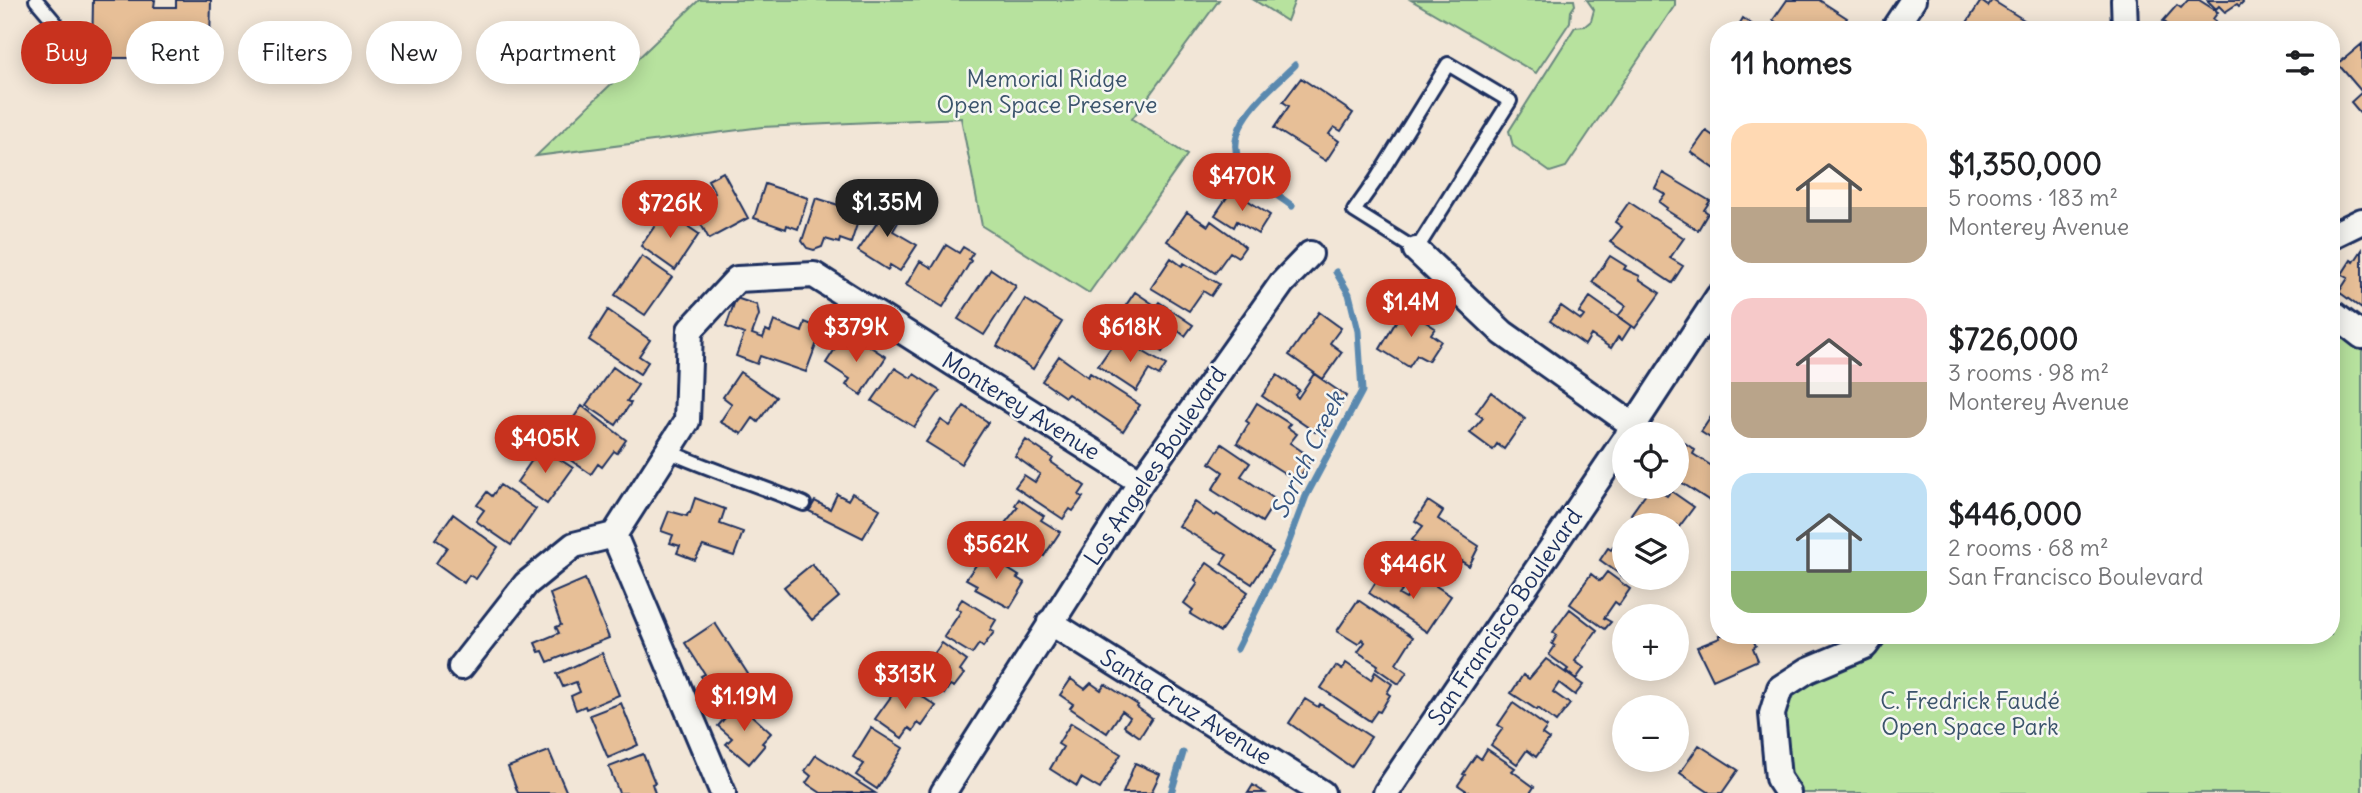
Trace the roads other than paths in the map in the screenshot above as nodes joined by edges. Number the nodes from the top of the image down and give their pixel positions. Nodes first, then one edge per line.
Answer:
1 (36, 0) edge
2 (1913, 0) edge
3 (2124, 0) edge
4 (54, 21) edge
5 (1899, 21) edge
6 (2125, 21) edge
7 (2362, 221) edge
8 (2340, 232) edge
9 (1416, 250) junction
10 (1310, 254) dead end
11 (1710, 309) edge
12 (2340, 319) edge
13 (2362, 335) edge
14 (1615, 422) edge
15 (1636, 422) edge
16 (668, 451) junction
17 (1612, 458) edge
18 (1141, 482) junction
19 (804, 504) dead end
20 (614, 535) junction
21 (1050, 622) junction
22 (1866, 644) edge
23 (461, 667) dead end
24 (723, 793) edge
25 (943, 793) edge
26 (1322, 793) edge
27 (1385, 793) edge
28 (1788, 793) edge

1 - 4 lane
2 - 5 street
3 - 6 street
7 - 8 street
9 - 9 lane
9 - 14 street
10 - 18 street, Los Angeles Boulevard
11 - 15 street, San Francisco Boulevard
12 - 13 street
16 - 18 street, Monterey Avenue
16 - 19 lane
16 - 20 street, Monterey Avenue
17 - 27 street, San Francisco Boulevard
18 - 21 street, Los Angeles Boulevard
20 - 23 street
20 - 24 street
21 - 25 street, Los Angeles Boulevard
21 - 26 street, Santa Cruz Avenue
22 - 28 street

